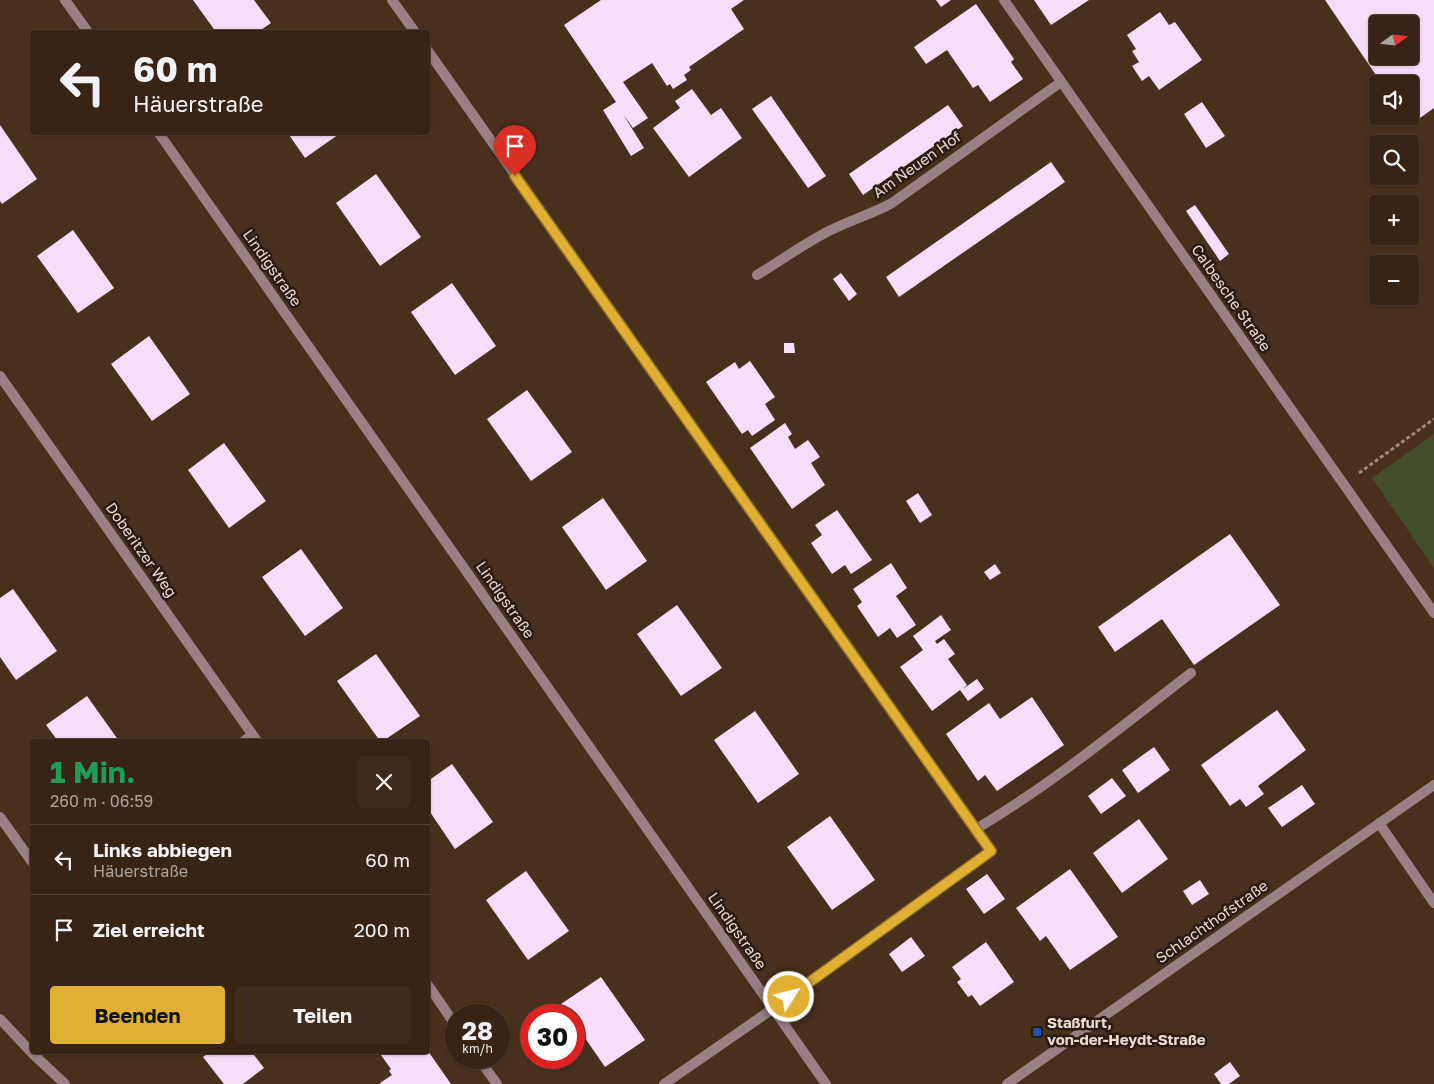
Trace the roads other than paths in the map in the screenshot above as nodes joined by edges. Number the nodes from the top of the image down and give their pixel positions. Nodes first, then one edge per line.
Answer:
1 (66, 0) edge
2 (392, 0) edge
3 (1004, 0) edge
4 (87, 30) edge
5 (414, 30) edge
6 (430, 54) edge
7 (1060, 82) junction
8 (160, 135) edge
9 (757, 274) dead end
10 (0, 376) edge
11 (1434, 613) edge
12 (1191, 673) dead end
13 (251, 739) edge
14 (1434, 785) edge
15 (0, 817) edge
16 (1379, 823) junction
17 (976, 829) junction
18 (30, 859) edge
19 (1434, 903) edge
20 (430, 988) edge
21 (774, 1008) junction
22 (445, 1010) edge
23 (0, 1019) edge
24 (30, 1051) edge
25 (33, 1054) edge
26 (486, 1069) edge
27 (65, 1084) edge
28 (497, 1084) edge
29 (664, 1084) edge
30 (826, 1084) edge
31 (1007, 1084) edge

1 - 4 street
2 - 5 street
3 - 7 street, Calbesche Straße
6 - 17 street
7 - 9 street, Am Neuen Hof
7 - 11 street, Calbesche Straße
8 - 21 street, Lindigstraße
10 - 13 street, Doberitzer Weg
12 - 17 street
14 - 16 street, Schlachthofstraße
15 - 18 street
16 - 19 street
16 - 31 street, Schlachthofstraße
17 - 21 street
20 - 22 street
21 - 29 street
21 - 30 street, Lindigstraße
23 - 24 street
25 - 27 street
26 - 28 street

